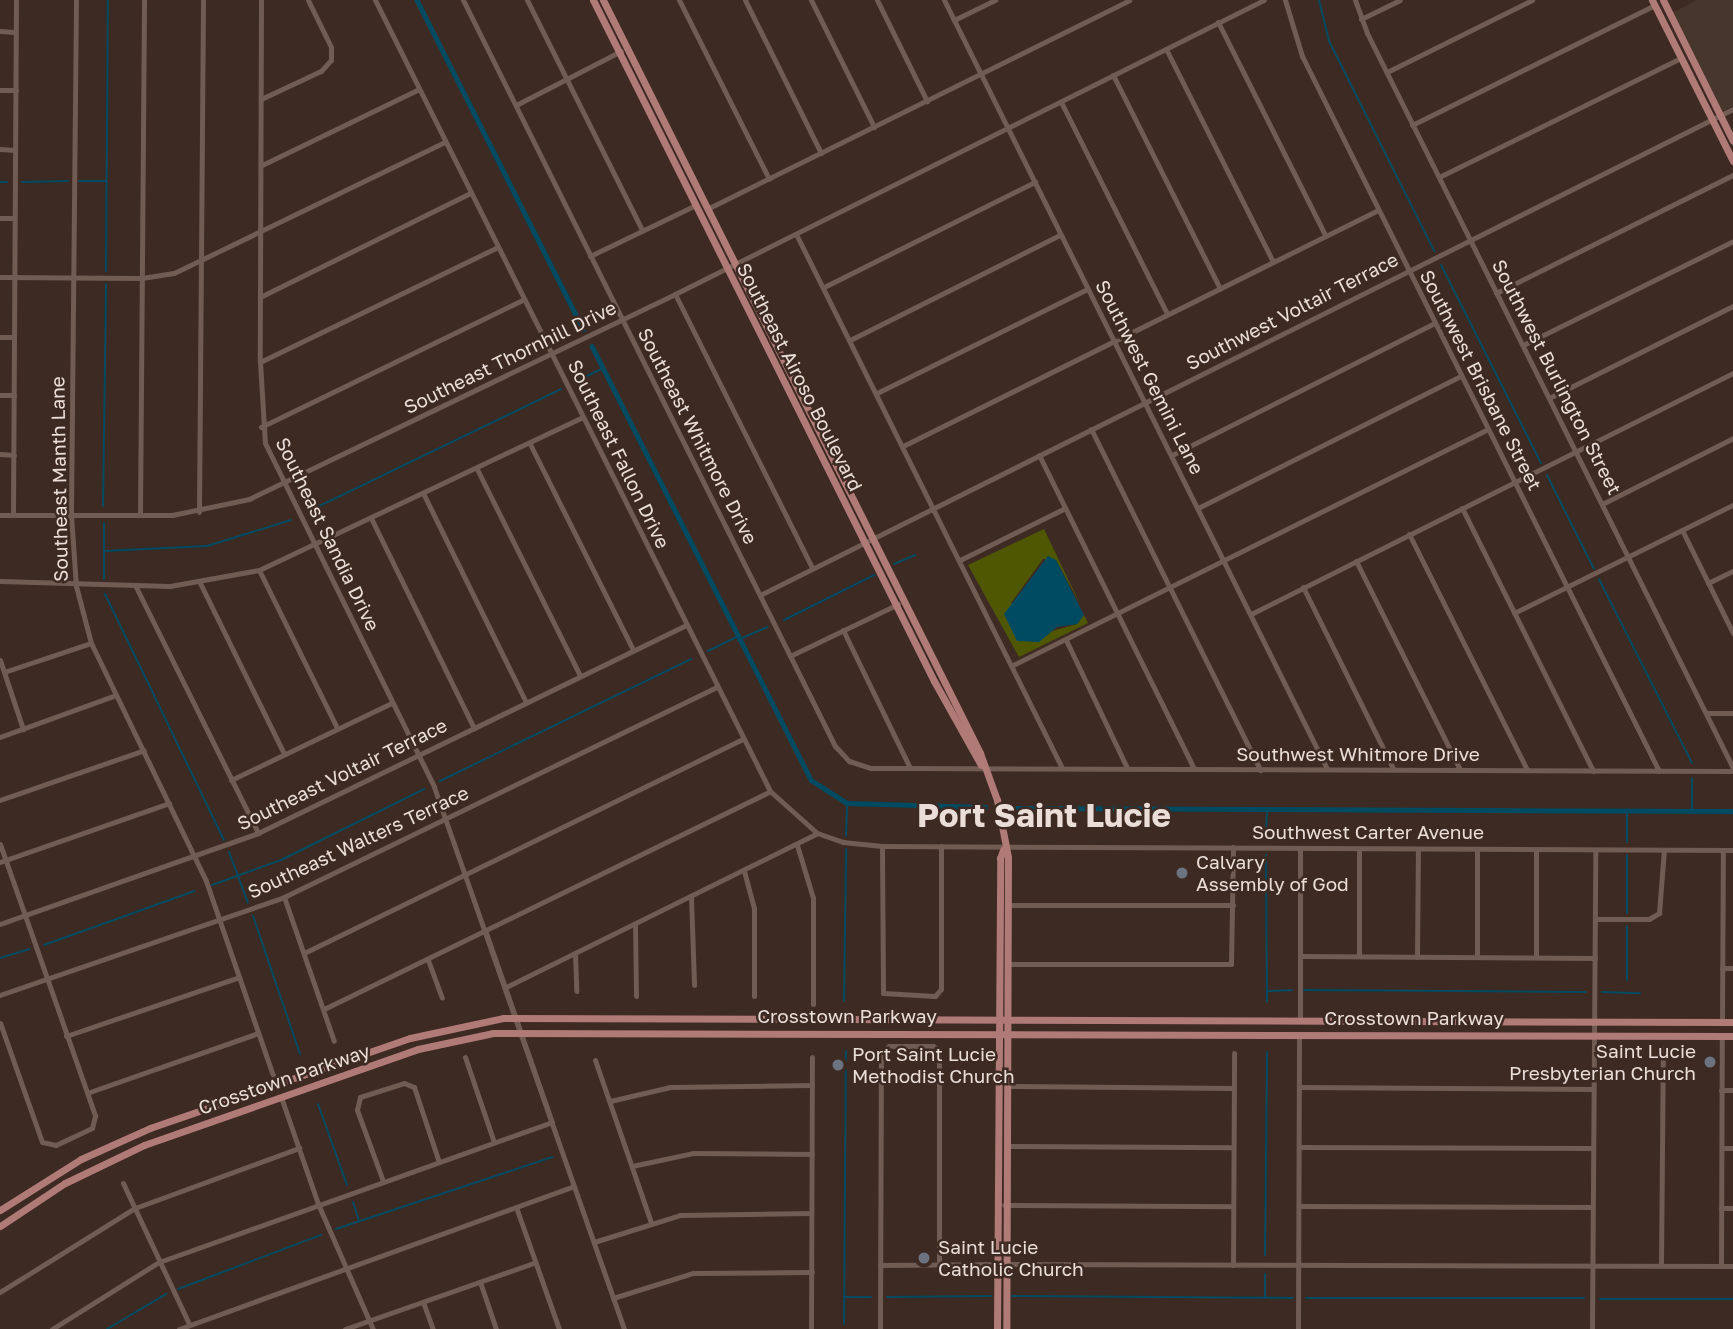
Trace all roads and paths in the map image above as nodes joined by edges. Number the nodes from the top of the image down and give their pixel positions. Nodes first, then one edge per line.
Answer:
1 (16, 0) edge
2 (75, 0) edge
3 (144, 0) edge
4 (203, 0) edge
5 (261, 0) edge
6 (308, 0) edge
7 (375, 0) edge
8 (463, 0) edge
9 (527, 0) edge
10 (593, 0) edge
11 (603, 0) edge
12 (680, 0) edge
13 (745, 0) edge
14 (811, 0) edge
15 (877, 0) edge
16 (944, 0) edge
17 (995, 0) edge
18 (1129, 0) edge
19 (1265, 0) edge
20 (1285, 0) edge
21 (1355, 0) edge
22 (1400, 0) edge
23 (1532, 0) edge
24 (1663, 0) edge
25 (1654, 2) edge
26 (1361, 19) junction
27 (954, 20) junction
28 (1219, 22) junction
29 (0, 31) edge
30 (15, 32) junction
31 (627, 48) junction
32 (1166, 49) junction
33 (619, 52) junction
34 (1681, 58) junction
35 (1387, 72) junction
36 (980, 74) junction
37 (1113, 75) junction
38 (566, 79) junction
39 (419, 89) junction
40 (0, 90) edge
41 (16, 90) junction
42 (261, 99) junction
43 (927, 101) junction
44 (1060, 102) junction
45 (516, 105) junction
46 (1733, 109) edge
47 (1720, 115) junction
48 (1712, 119) junction
49 (1412, 125) junction
50 (874, 127) junction
51 (1007, 128) junction
52 (1733, 141) edge
53 (443, 143) junction
54 (0, 149) edge
55 (15, 150) junction
56 (821, 153) junction
57 (1733, 161) edge
58 (262, 165) junction
59 (1733, 175) edge
60 (1439, 177) junction
61 (769, 179) junction
62 (1035, 183) junction
63 (470, 193) junction
64 (696, 205) junction
65 (707, 209) junction
66 (1378, 210) junction
67 (0, 218) edge
68 (14, 218) junction
69 (641, 228) junction
70 (261, 233) junction
71 (796, 234) junction
72 (1060, 235) junction
73 (1325, 235) junction
74 (1470, 240) junction
75 (1733, 241) edge
76 (496, 248) junction
77 (590, 256) junction
78 (201, 260) junction
79 (1273, 262) junction
80 (731, 266) junction
81 (1408, 270) junction
82 (0, 277) edge
83 (14, 277) junction
84 (73, 278) junction
85 (142, 278) junction
86 (824, 287) junction
87 (1087, 289) junction
88 (1220, 289) junction
89 (1496, 293) junction
90 (675, 294) junction
91 (260, 297) junction
92 (523, 300) junction
93 (1733, 306) edge
94 (1167, 314) junction
95 (622, 320) junction
96 (1435, 323) junction
97 (0, 337) edge
98 (14, 337) junction
99 (850, 340) junction
100 (1115, 342) junction
101 (1523, 345) junction
102 (552, 354) junction
103 (260, 362) junction
104 (1733, 373) edge
105 (1461, 376) junction
106 (877, 393) junction
107 (0, 395) edge
108 (14, 395) junction
109 (1549, 398) junction
110 (1144, 402) junction
111 (582, 417) junction
112 (261, 427) junction
113 (1091, 429) junction
114 (1488, 429) junction
115 (1733, 439) edge
116 (530, 444) junction
117 (903, 446) junction
118 (1576, 451) junction
119 (0, 454) edge
120 (14, 454) junction
121 (1172, 455) junction
122 (1039, 456) junction
123 (477, 469) junction
124 (1514, 482) junction
125 (284, 484) junction
126 (424, 495) junction
127 (1602, 504) junction
128 (1733, 505) edge
129 (933, 508) junction
130 (1065, 508) junction
131 (1198, 508) junction
132 (1462, 508) junction
133 (199, 512) junction
134 (0, 515) edge
135 (13, 515) junction
136 (71, 515) junction
137 (140, 515) junction
138 (372, 520) junction
139 (1682, 530) junction
140 (1409, 534) junction
141 (874, 538) junction
142 (865, 542) junction
143 (315, 547) junction
144 (1629, 557) junction
145 (960, 560) junction
146 (1223, 560) junction
147 (1356, 561) junction
148 (812, 569) junction
149 (259, 570) junction
150 (1733, 571) edge
151 (0, 581) edge
152 (201, 583) junction
153 (1708, 583) junction
154 (75, 586) junction
155 (1171, 586) junction
156 (136, 587) junction
157 (1303, 587) junction
158 (1567, 587) junction
159 (760, 595) junction
160 (904, 601) junction
161 (895, 605) junction
162 (1118, 613) junction
163 (1514, 613) junction
164 (1251, 614) junction
165 (686, 625) junction
166 (843, 630) junction
167 (1733, 633) edge
168 (1066, 640) junction
169 (91, 643) junction
170 (633, 650) junction
171 (790, 656) junction
172 (0, 660) edge
173 (1013, 665) junction
174 (4, 672) junction
175 (580, 676) junction
176 (717, 687) junction
177 (116, 695) junction
178 (526, 702) junction
179 (393, 703) junction
180 (1707, 713) junction
181 (1733, 713) edge
182 (337, 728) junction
183 (474, 728) junction
184 (23, 729) junction
185 (0, 737) edge
186 (743, 739) junction
187 (144, 750) junction
188 (284, 754) junction
189 (419, 754) junction
190 (982, 767) junction
191 (910, 768) junction
192 (1062, 768) junction
193 (1127, 768) junction
194 (1194, 769) junction
195 (1327, 769) junction
196 (1260, 770) junction
197 (1394, 770) junction
198 (1460, 770) junction
199 (1733, 770) edge
200 (1527, 771) junction
201 (1593, 771) junction
202 (1659, 771) junction
203 (231, 780) junction
204 (770, 792) junction
205 (0, 800) edge
206 (169, 803) junction
207 (447, 818) junction
208 (258, 833) junction
209 (817, 833) junction
210 (0, 844) edge
211 (797, 845) junction
212 (882, 846) junction
213 (941, 846) junction
214 (1233, 847) junction
215 (1003, 848) junction
216 (1300, 848) junction
217 (1359, 849) junction
218 (1418, 849) junction
219 (1477, 849) junction
220 (1536, 849) junction
221 (1595, 850) junction
222 (1664, 850) junction
223 (1723, 850) junction
224 (1733, 850) edge
225 (196, 856) junction
226 (3, 861) edge
227 (744, 871) junction
228 (467, 875) junction
229 (284, 897) junction
230 (691, 897) junction
231 (1008, 905) junction
232 (1233, 905) junction
233 (1724, 908) junction
234 (1733, 908) edge
235 (26, 918) junction
236 (1595, 919) junction
237 (219, 921) junction
238 (0, 924) edge
239 (635, 924) junction
240 (485, 930) junction
241 (304, 953) junction
242 (575, 953) junction
243 (1300, 956) junction
244 (1359, 956) junction
245 (1417, 957) junction
246 (1477, 957) junction
247 (1536, 957) junction
248 (1595, 958) junction
249 (428, 960) junction
250 (1008, 964) junction
251 (1722, 968) junction
252 (1733, 968) edge
253 (239, 977) junction
254 (48, 981) junction
255 (694, 985) dead end
256 (508, 986) junction
257 (576, 991) dead end
258 (0, 995) edge
259 (636, 996) dead end
260 (754, 996) dead end
261 (442, 998) dead end
262 (813, 1004) dead end
263 (324, 1009) junction
264 (515, 1017) junction
265 (999, 1019) junction
266 (1008, 1019) junction
267 (1300, 1021) junction
268 (1595, 1022) junction
269 (1722, 1022) junction
270 (1733, 1022) edge
271 (0, 1023) edge
272 (520, 1030) junction
273 (999, 1032) junction
274 (1008, 1032) junction
275 (258, 1033) junction
276 (1299, 1034) junction
277 (1595, 1035) junction
278 (66, 1036) junction
279 (1722, 1036) junction
280 (1733, 1036) edge
281 (334, 1041) dead end
282 (1663, 1048) dead end
283 (1234, 1054) dead end
284 (465, 1056) dead end
285 (811, 1057) dead end
286 (595, 1060) dead end
287 (276, 1084) junction
288 (812, 1085) junction
289 (1008, 1086) junction
290 (1299, 1087) junction
291 (1234, 1088) junction
292 (1593, 1089) junction
293 (1721, 1090) junction
294 (1733, 1090) edge
295 (87, 1093) junction
296 (281, 1097) junction
297 (610, 1101) junction
298 (183, 1117) junction
299 (552, 1122) junction
300 (183, 1130) junction
301 (494, 1142) junction
302 (1007, 1146) junction
303 (1233, 1147) junction
304 (1299, 1147) junction
305 (299, 1148) junction
306 (1592, 1148) junction
307 (1722, 1148) junction
308 (1733, 1148) edge
309 (812, 1154) junction
310 (439, 1162) junction
311 (632, 1166) junction
312 (383, 1181) junction
313 (122, 1183) dead end
314 (573, 1186) junction
315 (318, 1204) junction
316 (998, 1205) junction
317 (1006, 1205) junction
318 (1233, 1206) junction
319 (1299, 1206) junction
320 (1591, 1207) junction
321 (516, 1208) junction
322 (1721, 1208) junction
323 (1733, 1208) edge
324 (135, 1209) junction
325 (0, 1210) edge
326 (811, 1213) junction
327 (651, 1223) junction
328 (0, 1226) edge
329 (594, 1242) junction
330 (159, 1262) junction
331 (536, 1262) junction
332 (939, 1263) junction
333 (1002, 1264) junction
334 (880, 1265) junction
335 (1233, 1265) junction
336 (1661, 1265) junction
337 (1298, 1266) junction
338 (1721, 1266) junction
339 (1733, 1266) edge
340 (346, 1267) junction
341 (1591, 1267) junction
342 (812, 1272) junction
343 (480, 1283) junction
344 (0, 1292) edge
345 (613, 1298) junction
346 (423, 1302) junction
347 (370, 1320) junction
348 (188, 1324) junction
349 (52, 1329) edge
350 (179, 1329) edge
351 (345, 1329) edge
352 (373, 1329) edge
353 (433, 1329) edge
354 (496, 1329) edge
355 (559, 1329) edge
356 (624, 1329) edge
357 (811, 1329) edge
358 (880, 1329) edge
359 (997, 1329) edge
360 (1006, 1329) edge
361 (1298, 1329) edge
362 (1592, 1329) edge

1 - 30 street
2 - 84 street, Southeast Manth Lane
3 - 85 street
4 - 78 street
5 - 42 street, Southeast Sandia Drive
6 - 42 street
7 - 39 street, Southeast Fallon Drive
8 - 45 street, Southeast Whitmore Drive
9 - 38 street
10 - 33 main road, Southeast Airoso Boulevard
11 - 31 main road, Southeast Airoso Boulevard
12 - 61 street
13 - 56 street
14 - 50 street
15 - 43 street
16 - 27 street, Southwest Gemini Lane
17 - 27 street
18 - 36 street
19 - 28 street, Southeast Thornhill Drive
20 - 66 street, Southwest Brisbane Street
21 - 26 street, Southwest Burlington Street
22 - 26 street
23 - 35 street
24 - 47 main road
25 - 34 main road
25 - 49 street
26 - 35 street, Southwest Burlington Street
27 - 36 street, Southwest Gemini Lane
28 - 32 street, Southeast Thornhill Drive
28 - 73 street
29 - 30 street
30 - 41 street
31 - 33 street
31 - 65 main road, Southeast Airoso Boulevard
32 - 37 street, Southeast Thornhill Drive
32 - 79 street
33 - 38 street
33 - 64 main road, Southeast Airoso Boulevard
34 - 48 main road
34 - 60 street
35 - 49 street, Southwest Burlington Street
36 - 43 street
36 - 51 street, Southwest Gemini Lane
37 - 44 street, Southeast Thornhill Drive
37 - 88 street
38 - 45 street
38 - 69 street
39 - 53 street, Southeast Fallon Drive
39 - 58 street
40 - 41 street
41 - 55 street
42 - 58 street, Southeast Sandia Drive
43 - 50 street
44 - 51 street, Southeast Thornhill Drive
44 - 94 street
45 - 77 street, Southeast Whitmore Drive
46 - 47 street, Southwest Voltair Terrace
47 - 48 street, Southwest Voltair Terrace
47 - 52 main road
48 - 57 main road
48 - 74 street, Southwest Voltair Terrace
49 - 60 street, Southwest Burlington Street
50 - 56 street
51 - 62 street, Southwest Gemini Lane
51 - 71 street, Southeast Thornhill Drive
53 - 63 street, Southeast Fallon Drive
53 - 70 street
54 - 55 street
55 - 68 street
56 - 61 street
58 - 70 street, Southeast Sandia Drive
59 - 89 street
60 - 74 street, Southwest Burlington Street
61 - 65 street
62 - 72 street, Southwest Gemini Lane
62 - 86 street
63 - 76 street, Southeast Fallon Drive
63 - 91 street
64 - 69 street
64 - 80 main road, Southeast Airoso Boulevard
65 - 80 main road, Southeast Airoso Boulevard
66 - 73 street
66 - 81 street, Southwest Brisbane Street
67 - 68 street
68 - 83 street
69 - 77 street
70 - 78 street
70 - 91 street, Southeast Sandia Drive
71 - 80 street, Southeast Thornhill Drive
71 - 86 street
72 - 87 street, Southwest Gemini Lane
72 - 99 street
73 - 79 street
74 - 81 street, Southwest Voltair Terrace
74 - 89 street, Southwest Burlington Street
75 - 101 street
76 - 92 street, Southeast Fallon Drive
76 - 103 street
77 - 95 street, Southeast Whitmore Drive
78 - 85 street
78 - 133 street
79 - 88 street
80 - 90 street, Southeast Thornhill Drive
80 - 141 main road, Southeast Airoso Boulevard
80 - 142 main road, Southeast Airoso Boulevard
81 - 96 street, Southwest Brisbane Street
81 - 110 street, Southwest Voltair Terrace
82 - 83 street
83 - 84 street
83 - 98 street
84 - 85 street
84 - 136 street, Southeast Manth Lane
85 - 137 street
86 - 99 street
87 - 100 street, Southwest Gemini Lane
87 - 106 street
88 - 94 street
89 - 101 street, Southwest Burlington Street
90 - 95 street, Southeast Thornhill Drive
90 - 148 street
91 - 103 street, Southeast Sandia Drive
92 - 102 street, Southeast Fallon Drive
92 - 112 street
93 - 109 street
94 - 100 street
95 - 102 street, Southeast Thornhill Drive
95 - 159 street, Southeast Whitmore Drive
96 - 105 street, Southwest Brisbane Street
96 - 121 street
97 - 98 street
98 - 108 street
99 - 106 street
100 - 110 street, Southwest Gemini Lane
100 - 117 street
101 - 109 street, Southwest Burlington Street
102 - 111 street, Southeast Fallon Drive
102 - 125 street, Southeast Thornhill Drive
103 - 112 street, Southeast Sandia Drive
104 - 118 street
105 - 114 street, Southwest Brisbane Street
105 - 131 street
106 - 117 street
107 - 108 street
108 - 120 street
109 - 118 street, Southwest Burlington Street
110 - 113 street, Southwest Voltair Terrace
110 - 121 street, Southwest Gemini Lane
111 - 116 street
111 - 165 street, Southeast Fallon Drive
112 - 125 street, Southeast Sandia Drive
113 - 122 street, Southwest Voltair Terrace
113 - 155 street
114 - 124 street, Southwest Brisbane Street
114 - 146 street
115 - 127 street
116 - 123 street
116 - 170 street
117 - 129 street
118 - 124 street
118 - 127 street, Southwest Burlington Street
119 - 120 street
120 - 135 street
121 - 131 street, Southwest Gemini Lane
122 - 129 street, Southwest Voltair Terrace
122 - 130 street
123 - 126 street
123 - 175 street
124 - 132 street
124 - 158 street, Southwest Brisbane Street
125 - 133 street, Southeast Thornhill Drive
125 - 143 street, Southeast Sandia Drive
126 - 138 street
126 - 178 street
127 - 144 street, Southwest Burlington Street
128 - 139 street
129 - 141 street, Southwest Voltair Terrace
129 - 145 street
130 - 145 street
130 - 162 street
131 - 146 street, Southwest Gemini Lane
132 - 140 street
132 - 163 street
133 - 137 street, Southeast Thornhill Drive
134 - 135 street, Southeast Thornhill Drive
135 - 136 street, Southeast Thornhill Drive
136 - 137 street, Southeast Thornhill Drive
136 - 154 street, Southeast Manth Lane
138 - 143 street
138 - 183 street
139 - 144 street
139 - 153 street
140 - 147 street
140 - 200 street
141 - 142 street, Southwest Voltair Terrace
141 - 160 main road, Southeast Airoso Boulevard
142 - 148 street
142 - 161 main road, Southeast Airoso Boulevard
143 - 149 street
143 - 179 street, Southeast Sandia Drive
144 - 158 street
144 - 180 street, Southwest Burlington Street
145 - 173 street
146 - 155 street
146 - 164 street, Southwest Gemini Lane
147 - 157 street
147 - 198 street
148 - 159 street
149 - 152 street
149 - 182 street
150 - 153 street
151 - 154 street
152 - 156 street
152 - 188 street
153 - 167 street
154 - 156 street
154 - 169 street, Southeast Manth Lane
155 - 162 street
155 - 196 street
156 - 203 street
157 - 164 street
157 - 197 street
158 - 163 street
158 - 202 street, Southwest Brisbane Street
159 - 171 street, Southeast Whitmore Drive
160 - 161 street
160 - 190 main road, Southeast Airoso Boulevard
161 - 166 street
161 - 190 main road, Southeast Airoso Boulevard
162 - 168 street
162 - 194 street
163 - 201 street
164 - 195 street, Southwest Gemini Lane
165 - 170 street, Southeast Voltair Terrace
165 - 176 street, Southeast Fallon Drive
166 - 171 street
166 - 191 street
168 - 173 street
168 - 193 street
169 - 174 street
169 - 177 street, Southeast Manth Lane
170 - 175 street, Southeast Voltair Terrace
171 - 191 street, Southeast Whitmore Drive
172 - 174 street
173 - 192 street
174 - 184 street
175 - 178 street, Southeast Voltair Terrace
176 - 186 street, Southeast Fallon Drive
176 - 207 street, Southeast Walters Terrace
177 - 184 street
177 - 187 street, Southeast Manth Lane
178 - 183 street, Southeast Voltair Terrace
179 - 182 street
179 - 189 street, Southeast Sandia Drive
180 - 181 street
180 - 199 street, Southwest Burlington Street
182 - 188 street
183 - 189 street, Southeast Voltair Terrace
184 - 185 street
186 - 204 street, Southeast Fallon Drive
186 - 228 street
187 - 205 street
187 - 206 street, Southeast Manth Lane
188 - 203 street
189 - 207 street, Southeast Sandia Drive
189 - 208 street, Southeast Voltair Terrace
190 - 191 street, Southeast Whitmore Drive
190 - 192 street, Southwest Whitmore Drive
190 - 215 main road, Southeast Airoso Boulevard
192 - 193 street, Southwest Whitmore Drive
193 - 194 street, Southwest Whitmore Drive
194 - 196 street, Southwest Whitmore Drive
195 - 196 street, Southwest Whitmore Drive
195 - 197 street, Southwest Whitmore Drive
197 - 198 street, Southwest Whitmore Drive
198 - 200 street, Southwest Whitmore Drive
199 - 202 street, Southwest Whitmore Drive
200 - 201 street, Southwest Whitmore Drive
201 - 202 street, Southwest Whitmore Drive
203 - 208 street
204 - 209 street, Southeast Fallon Drive
204 - 240 street
206 - 225 street, Southeast Manth Lane
206 - 226 street
207 - 228 street, Southeast Sandia Drive
207 - 229 street, Southeast Walters Terrace
208 - 225 street, Southeast Voltair Terrace
209 - 211 street
209 - 212 street, Southwest Carter Avenue
210 - 226 street
211 - 227 street
211 - 262 street
212 - 213 street, Southwest Carter Avenue
212 - 213 street
213 - 215 street, Southwest Carter Avenue
214 - 215 street, Southwest Carter Avenue
214 - 216 street, Southwest Carter Avenue
214 - 232 street
215 - 231 main road, Southeast Airoso Boulevard
215 - 265 main road, Southeast Airoso Boulevard
216 - 217 street, Southwest Carter Avenue
216 - 243 street
217 - 218 street, Southwest Carter Avenue
217 - 244 street
218 - 219 street, Southwest Carter Avenue
218 - 245 street
219 - 220 street, Southwest Carter Avenue
219 - 246 street
220 - 221 street, Southwest Carter Avenue
220 - 247 street
221 - 222 street, Southwest Carter Avenue
221 - 236 street
222 - 223 street, Southwest Carter Avenue
222 - 236 street
223 - 224 street, Southwest Carter Avenue
223 - 233 street
225 - 235 street, Southeast Voltair Terrace
225 - 237 street, Southeast Manth Lane
226 - 235 street
227 - 230 street
227 - 260 street
228 - 240 street, Southeast Sandia Drive
228 - 241 street
229 - 237 street, Southeast Walters Terrace
229 - 241 street
230 - 239 street
230 - 255 street
231 - 232 street
231 - 250 main road, Southeast Airoso Boulevard
232 - 250 street
233 - 234 street
233 - 251 street
235 - 238 street, Southeast Voltair Terrace
235 - 254 street
236 - 248 street
237 - 253 street, Southeast Manth Lane
237 - 254 street, Southeast Walters Terrace
239 - 242 street
239 - 259 street
240 - 249 street
240 - 256 street, Southeast Sandia Drive
240 - 264 street, Southeast Sandia Drive
241 - 263 street
242 - 256 street
242 - 257 street
243 - 244 street
243 - 267 street
244 - 245 street
245 - 246 street
246 - 247 street
247 - 248 street
248 - 268 street
249 - 261 street
249 - 263 street
250 - 266 main road, Southeast Airoso Boulevard
251 - 252 street
251 - 269 street
253 - 275 street, Southeast Manth Lane
253 - 278 street
254 - 258 street, Southeast Walters Terrace
254 - 278 street
256 - 264 street, Southeast Sandia Drive
263 - 281 street
264 - 265 main road, Crosstown Parkway
264 - 272 street, Southeast Sandia Drive
264 - 287 main road, Crosstown Parkway
265 - 266 main road, Crosstown Parkway
265 - 273 main road, Southeast Airoso Boulevard
266 - 267 main road, Crosstown Parkway
266 - 274 main road, Southeast Airoso Boulevard
267 - 268 main road, Crosstown Parkway
268 - 269 main road, Crosstown Parkway
268 - 277 street
269 - 270 main road, Crosstown Parkway
271 - 295 street
272 - 273 main road, Crosstown Parkway
272 - 296 main road, Crosstown Parkway
272 - 299 street, Southeast Sandia Drive
273 - 274 main road, Crosstown Parkway
273 - 316 main road, Southeast Airoso Boulevard
274 - 276 main road, Crosstown Parkway
274 - 289 main road, Southeast Airoso Boulevard
275 - 287 street, Southeast Manth Lane
275 - 295 street
276 - 277 main road, Crosstown Parkway
276 - 290 street
277 - 279 main road, Crosstown Parkway
277 - 292 street
278 - 295 street
279 - 280 main road, Crosstown Parkway
279 - 293 street
282 - 336 street
283 - 291 street
284 - 301 street
285 - 288 street
286 - 297 street
287 - 298 main road, Crosstown Parkway
288 - 297 street
288 - 309 street
289 - 291 street
289 - 302 main road, Southeast Airoso Boulevard
290 - 292 street
290 - 304 street
291 - 303 street
292 - 306 street
293 - 294 street
293 - 307 street
296 - 300 main road, Crosstown Parkway
296 - 305 street
297 - 311 street
298 - 300 main road
298 - 325 main road, Crosstown Parkway
299 - 301 street
299 - 314 street, Southeast Sandia Drive
300 - 328 main road, Crosstown Parkway
301 - 310 street
302 - 303 street
302 - 317 main road, Southeast Airoso Boulevard
303 - 318 street
304 - 306 street
304 - 319 street
305 - 315 street
305 - 324 street
306 - 320 street
307 - 308 street
307 - 322 street
309 - 311 street
309 - 326 street
310 - 312 street
310 - 312 street
311 - 327 street
312 - 315 street
313 - 324 street
314 - 321 street
314 - 329 street, Southeast Sandia Drive
315 - 330 street
315 - 340 street
316 - 317 street
316 - 333 main road, Southeast Airoso Boulevard
317 - 318 street
317 - 333 main road, Southeast Airoso Boulevard
318 - 335 street
319 - 320 street
319 - 337 street
320 - 341 street
321 - 331 street
321 - 340 street
322 - 323 street
322 - 338 street
324 - 330 street
324 - 344 street
326 - 327 street
326 - 342 street
327 - 329 street
329 - 345 street, Southeast Sandia Drive
330 - 348 street
330 - 349 street
331 - 343 street
331 - 355 street
332 - 333 street
332 - 334 street
332 - 334 street
333 - 335 street
333 - 359 main road, Southeast Airoso Boulevard
333 - 360 main road, Southeast Airoso Boulevard
334 - 358 street
335 - 337 street
336 - 338 street
336 - 341 street
337 - 341 street
337 - 361 street
338 - 339 street
340 - 347 street
340 - 348 street
341 - 362 street
342 - 345 street
342 - 357 street
343 - 346 street
343 - 354 street
345 - 356 street, Southeast Sandia Drive
346 - 347 street
346 - 353 street
347 - 351 street
347 - 352 street
348 - 350 street

